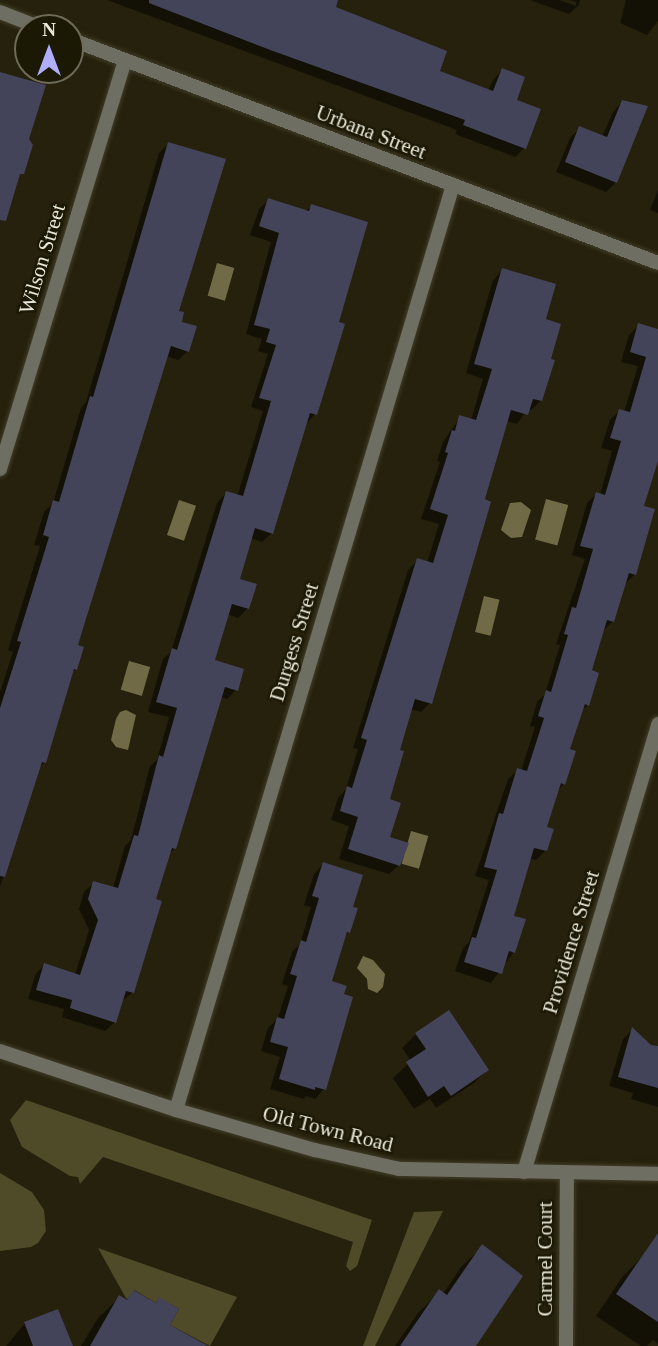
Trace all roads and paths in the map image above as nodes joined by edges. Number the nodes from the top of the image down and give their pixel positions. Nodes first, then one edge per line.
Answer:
1 (84, 45) edge
2 (125, 61) junction
3 (453, 185) junction
4 (658, 263) edge
5 (0, 470) edge
6 (658, 724) edge
7 (0, 1051) edge
8 (176, 1110) junction
9 (524, 1172) junction
10 (567, 1173) junction
11 (658, 1174) edge
12 (566, 1346) edge

1 - 2 street, Urbana Street
2 - 3 street, Urbana Street
2 - 5 street, Wilson Street
3 - 4 street, Urbana Street
3 - 8 street, Durgess Street
6 - 9 street, Providence Street
7 - 8 street, Old Town Road
8 - 9 street, Old Town Road
9 - 10 street, Old Town Road
10 - 11 street, Old Town Road
10 - 12 street, Carmel Court

